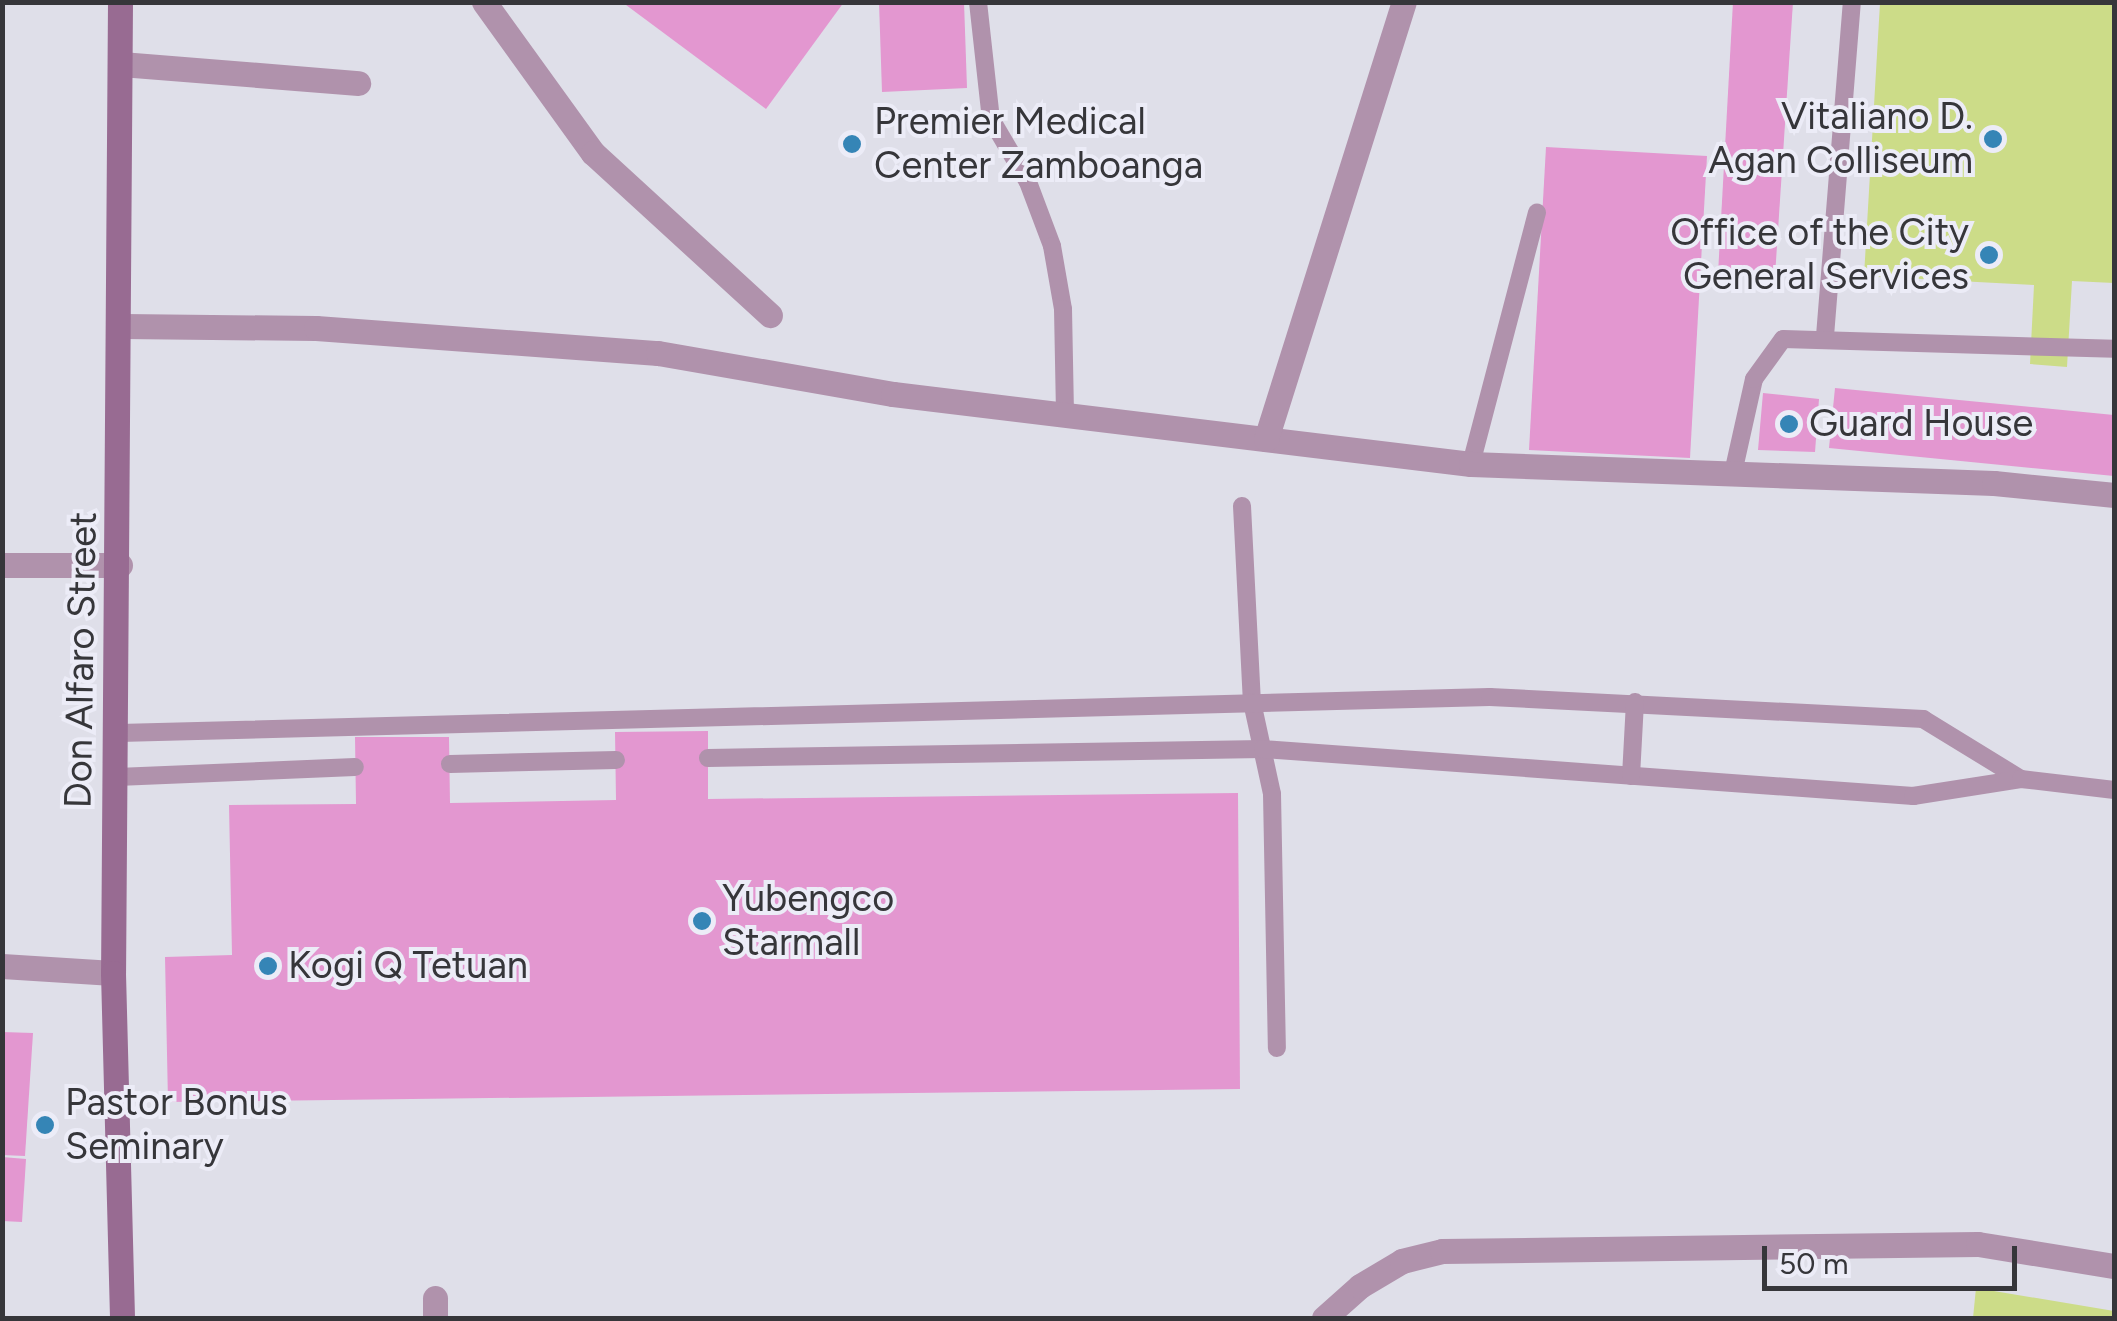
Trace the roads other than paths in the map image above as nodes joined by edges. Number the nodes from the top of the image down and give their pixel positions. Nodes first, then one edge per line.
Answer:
1 (120, 2) edge
2 (484, 2) edge
3 (978, 2) edge
4 (1404, 2) edge
5 (1852, 2) edge
6 (121, 64) junction
7 (358, 83) dead end
8 (1537, 212) dead end
9 (770, 315) dead end
10 (122, 326) junction
11 (1825, 336) junction
12 (2114, 350) edge
13 (1064, 416) junction
14 (1266, 439) junction
15 (1471, 464) junction
16 (1734, 473) junction
17 (2114, 495) edge
18 (1242, 506) dead end
19 (2, 565) edge
20 (120, 566) junction
21 (1252, 702) junction
22 (1635, 702) junction
23 (119, 733) junction
24 (1263, 748) junction
25 (708, 758) dead end
26 (616, 760) dead end
27 (450, 764) dead end
28 (355, 767) dead end
29 (1631, 776) junction
30 (117, 777) junction
31 (2021, 779) junction
32 (2114, 790) edge
33 (2, 966) edge
34 (113, 973) junction
35 (1277, 1048) dead end
36 (2114, 1266) edge
37 (122, 1318) edge
38 (1324, 1318) edge

1 - 6 main road, Don Alfaro Street
2 - 9 street
3 - 13 lane
4 - 14 street
5 - 11 lane
6 - 7 street
6 - 10 main road, Don Alfaro Street
8 - 15 lane
10 - 13 street
10 - 20 main road, Don Alfaro Street
11 - 12 lane
11 - 16 lane
13 - 14 street
14 - 15 street
15 - 16 street
16 - 17 street
18 - 21 lane
19 - 20 street
20 - 23 main road, Don Alfaro Street
21 - 22 lane
21 - 23 lane
21 - 24 lane
22 - 29 lane
22 - 31 lane
23 - 30 main road, Don Alfaro Street
24 - 25 lane
24 - 29 lane
24 - 35 lane
26 - 27 lane
28 - 30 lane
29 - 31 lane
30 - 34 main road, Don Alfaro Street
31 - 32 lane
33 - 34 street
34 - 37 main road, Don Alfaro Street
36 - 38 street

